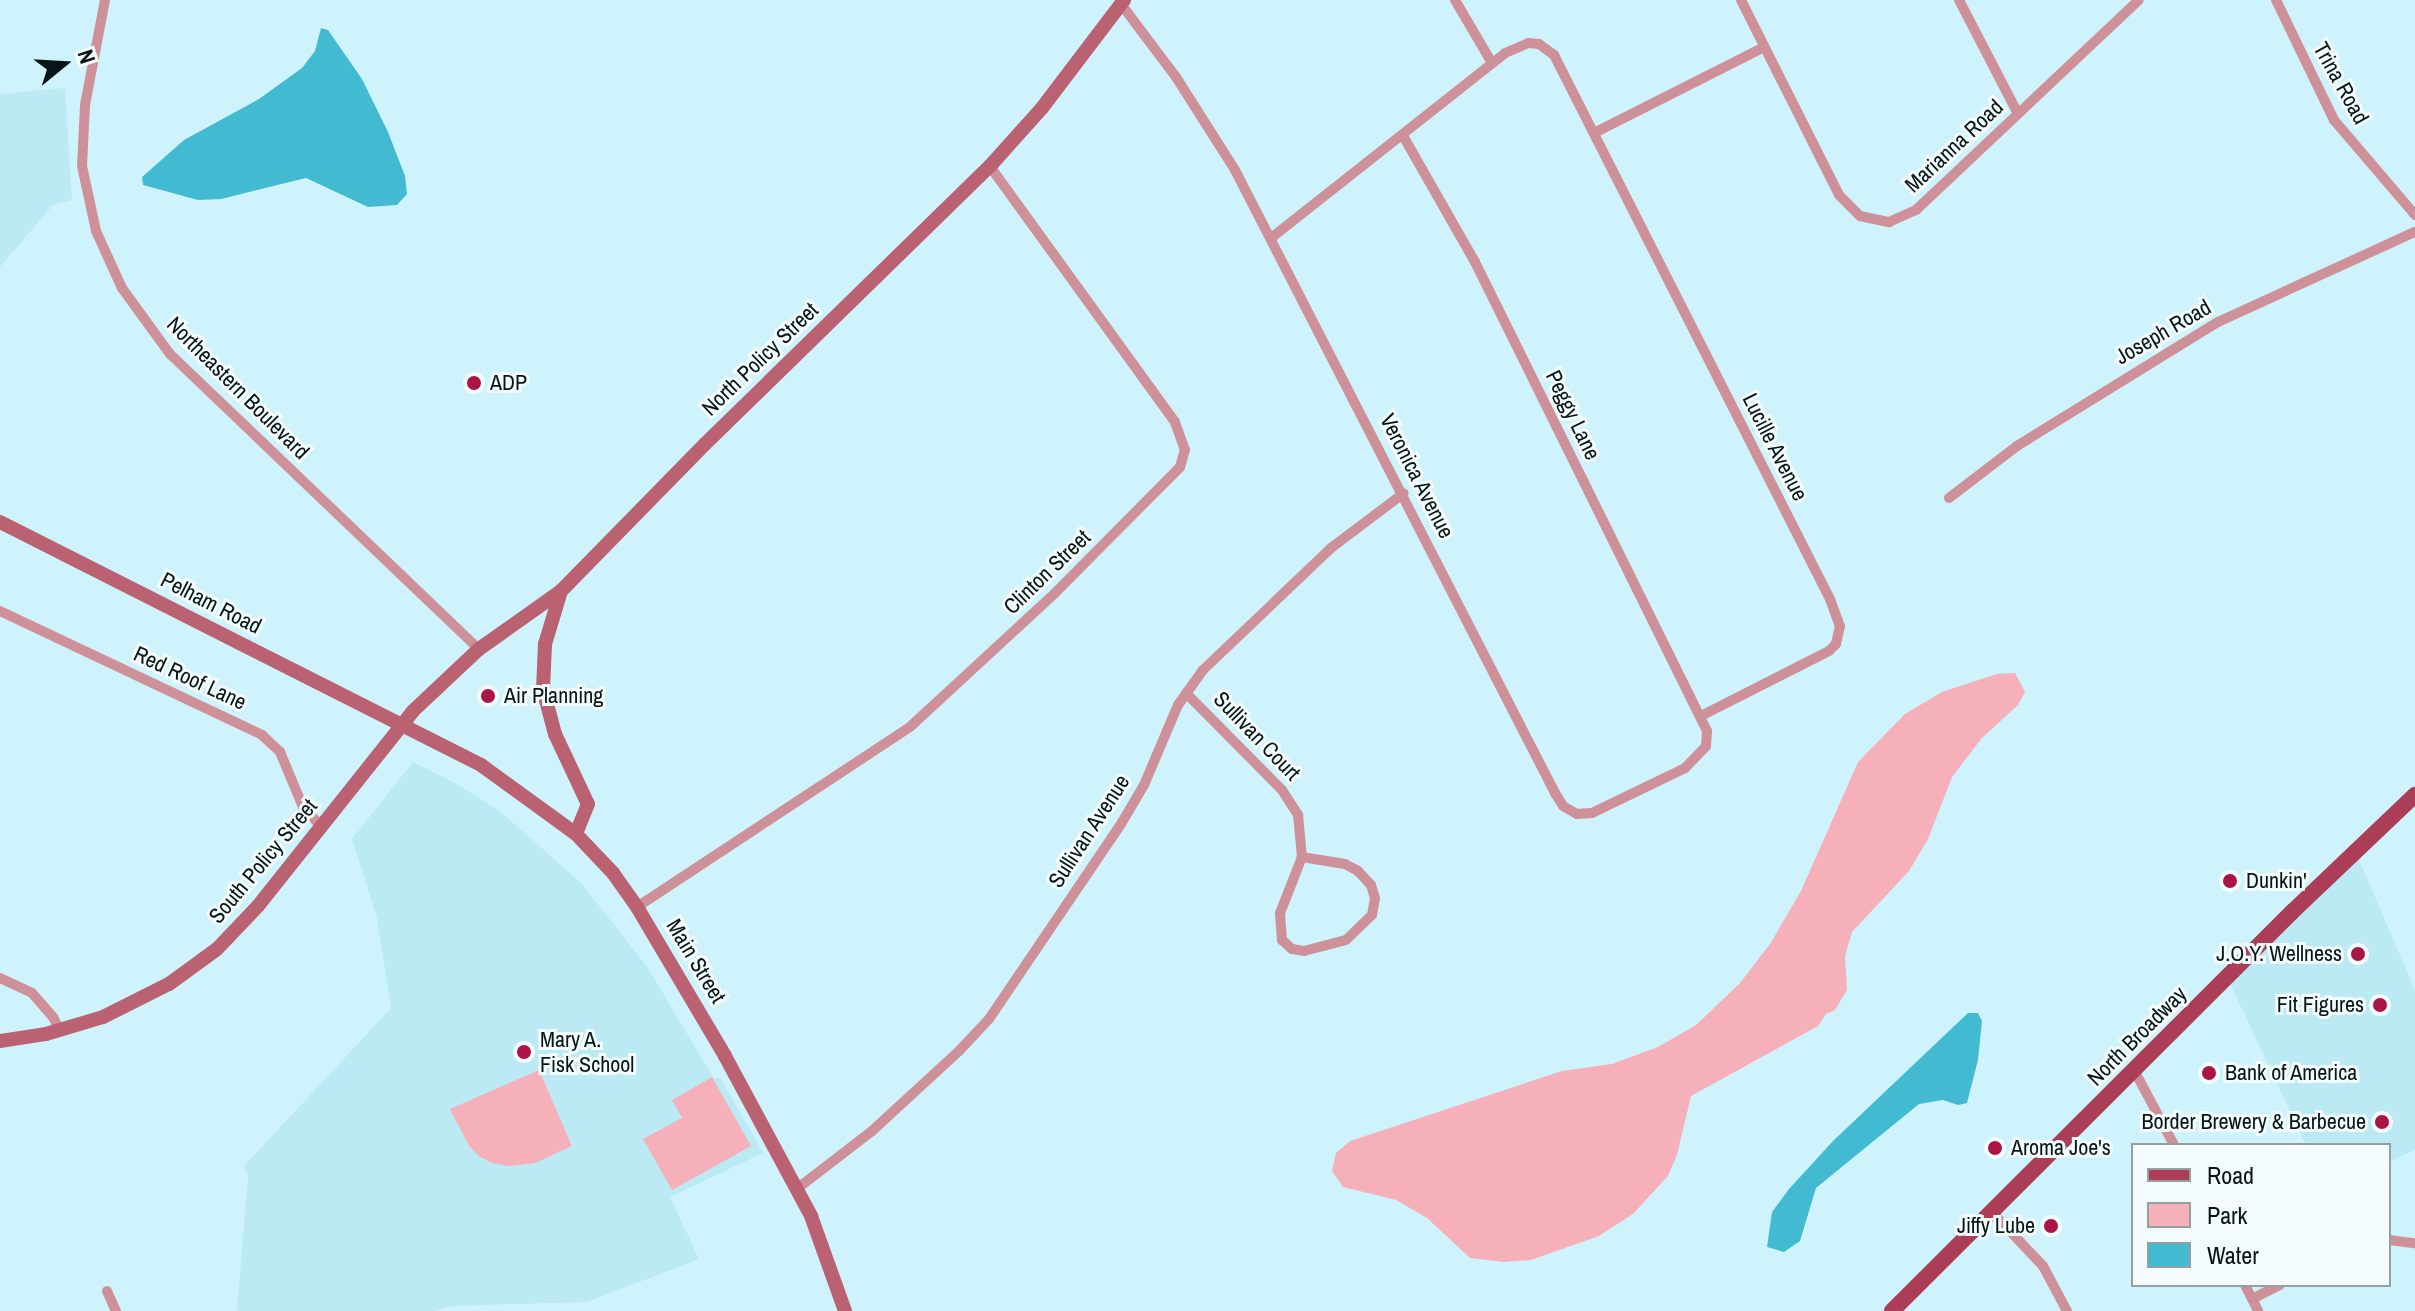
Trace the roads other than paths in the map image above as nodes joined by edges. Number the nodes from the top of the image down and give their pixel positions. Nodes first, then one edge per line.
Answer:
1 (105, 0) edge
2 (1455, 0) edge
3 (1741, 0) edge
4 (1959, 0) edge
5 (2139, 0) edge
6 (2276, 0) edge
7 (1122, 2) edge
8 (1764, 47) junction
9 (1492, 63) junction
10 (2018, 114) junction
11 (1596, 132) junction
12 (1403, 136) junction
13 (990, 166) junction
14 (2415, 215) edge
15 (2415, 232) edge
16 (1271, 238) junction
17 (1404, 493) junction
18 (1949, 498) dead end
19 (0, 522) edge
20 (561, 591) junction
21 (0, 611) edge
22 (479, 649) junction
23 (1186, 693) junction
24 (1701, 716) junction
25 (401, 725) junction
26 (2415, 795) edge
27 (321, 826) junction
28 (576, 834) junction
29 (1302, 857) junction
30 (637, 907) junction
31 (0, 978) edge
32 (60, 1031) junction
33 (0, 1041) edge
34 (2134, 1070) junction
35 (2173, 1143) edge
36 (798, 1188) junction
37 (1991, 1211) junction
38 (2391, 1240) edge
39 (2415, 1243) edge
40 (2246, 1287) edge
41 (2276, 1287) edge
42 (107, 1291) dead end
43 (2252, 1299) junction
44 (116, 1311) edge
45 (845, 1311) edge
46 (1892, 1311) edge
47 (2067, 1311) edge
48 (2258, 1311) edge

1 - 22 street, Northeastern Boulevard
2 - 9 street
3 - 8 street, Marianna Road
4 - 10 street
5 - 10 street, Marianna Road
6 - 14 street, Trina Road
7 - 13 street, North Policy Street
7 - 16 street, Veronica Avenue
8 - 10 street, Marianna Road
8 - 11 street
9 - 11 street, Lucille Avenue
9 - 12 street, Lucille Avenue
11 - 24 street, Lucille Avenue
12 - 16 street, Lucille Avenue
12 - 24 street, Peggy Lane
13 - 20 street, North Policy Street
13 - 30 street, Clinton Street
15 - 18 street, Joseph Road
16 - 17 street, Veronica Avenue
17 - 23 street, Sullivan Avenue
17 - 24 street, Veronica Avenue
19 - 25 street, Pelham Road
20 - 22 street, North Policy Street
20 - 28 street
21 - 27 street, Red Roof Lane
22 - 25 street, North Policy Street
23 - 29 street, Sullivan Court
23 - 36 street, Sullivan Avenue
25 - 27 street, South Policy Street
25 - 28 street, Main Street
26 - 34 main road, North Broadway
27 - 32 street, South Policy Street
28 - 30 street, Main Street
29 - 29 street, Sullivan Court
30 - 36 street, Main Street
31 - 32 street
32 - 33 street, South Policy Street
34 - 35 street
34 - 37 main road, North Broadway
36 - 45 street, Main Street
37 - 46 main road, North Broadway
37 - 47 street
38 - 39 street
40 - 43 street
41 - 43 street
42 - 44 street
43 - 48 street

